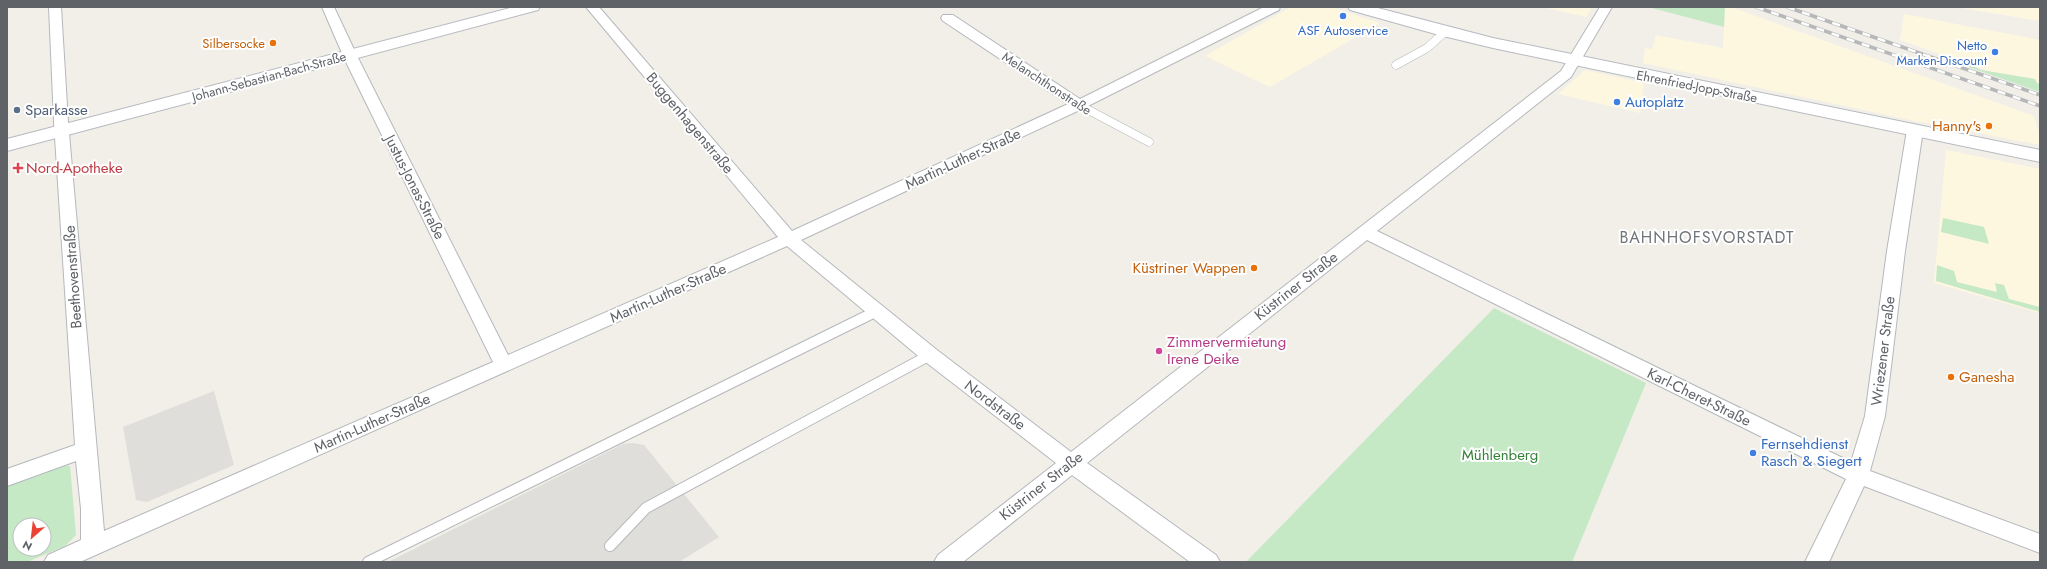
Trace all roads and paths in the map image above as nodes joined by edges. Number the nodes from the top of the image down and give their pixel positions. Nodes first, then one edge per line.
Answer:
1 (55, 7) edge
2 (328, 7) edge
3 (501, 7) edge
4 (532, 7) edge
5 (592, 7) edge
6 (1274, 7) edge
7 (1356, 7) edge
8 (1606, 7) edge
9 (948, 18) dead end
10 (1445, 32) junction
11 (348, 51) junction
12 (1575, 61) junction
13 (1396, 65) dead end
14 (1079, 105) junction
15 (61, 126) junction
16 (1915, 130) junction
17 (7, 136) edge
18 (1149, 142) dead end
19 (7, 145) edge
20 (2040, 156) edge
21 (1365, 232) junction
22 (789, 239) junction
23 (877, 311) junction
24 (930, 355) junction
25 (504, 365) junction
26 (86, 448) junction
27 (1071, 463) junction
28 (1858, 475) junction
29 (7, 478) edge
30 (2040, 544) edge
31 (93, 546) junction
32 (610, 546) dead end
33 (56, 562) edge
34 (368, 562) edge
35 (946, 562) edge
36 (1208, 562) edge
37 (1817, 562) edge

1 - 15 street, Beethovenstraße
2 - 11 street, Justus-Jonas-Straße
3 - 11 street, Johann-Sebastian-Bach-Straße
4 - 11 street, Johann-Sebastian-Bach-Straße
5 - 22 street, Buggenhagenstraße
6 - 14 street, Martin-Luther-Straße
7 - 10 street, Ehrenfried-Jopp-Straße
8 - 12 street, Küstriner Straße
9 - 14 street, Melanchthonstraße
10 - 12 street, Ehrenfried-Jopp-Straße
10 - 13 lane
11 - 15 street, Johann-Sebastian-Bach-Straße
11 - 25 street, Justus-Jonas-Straße
12 - 16 street, Ehrenfried-Jopp-Straße
12 - 21 street, Küstriner Straße
14 - 18 lane, Melanchthonstraße
14 - 22 street, Martin-Luther-Straße
15 - 17 street, Johann-Sebastian-Bach-Straße
15 - 19 street, Johann-Sebastian-Bach-Straße
15 - 26 street, Beethovenstraße
16 - 20 street, Ehrenfried-Jopp-Straße
16 - 28 street, Wriezener Straße
21 - 27 street, Küstriner Straße
21 - 28 street, Karl-Cheret-Straße
22 - 23 street, Nordstraße
22 - 25 street, Martin-Luther-Straße
23 - 24 street, Nordstraße
23 - 34 lane
24 - 27 street, Nordstraße
24 - 32 lane
25 - 31 street, Martin-Luther-Straße
26 - 29 street
26 - 31 street, Beethovenstraße
27 - 35 street, Küstriner Straße
27 - 36 street, Nordstraße
28 - 30 street, Karl-Cheret-Straße
28 - 37 street, Wriezener Straße
31 - 33 street, Martin-Luther-Straße

